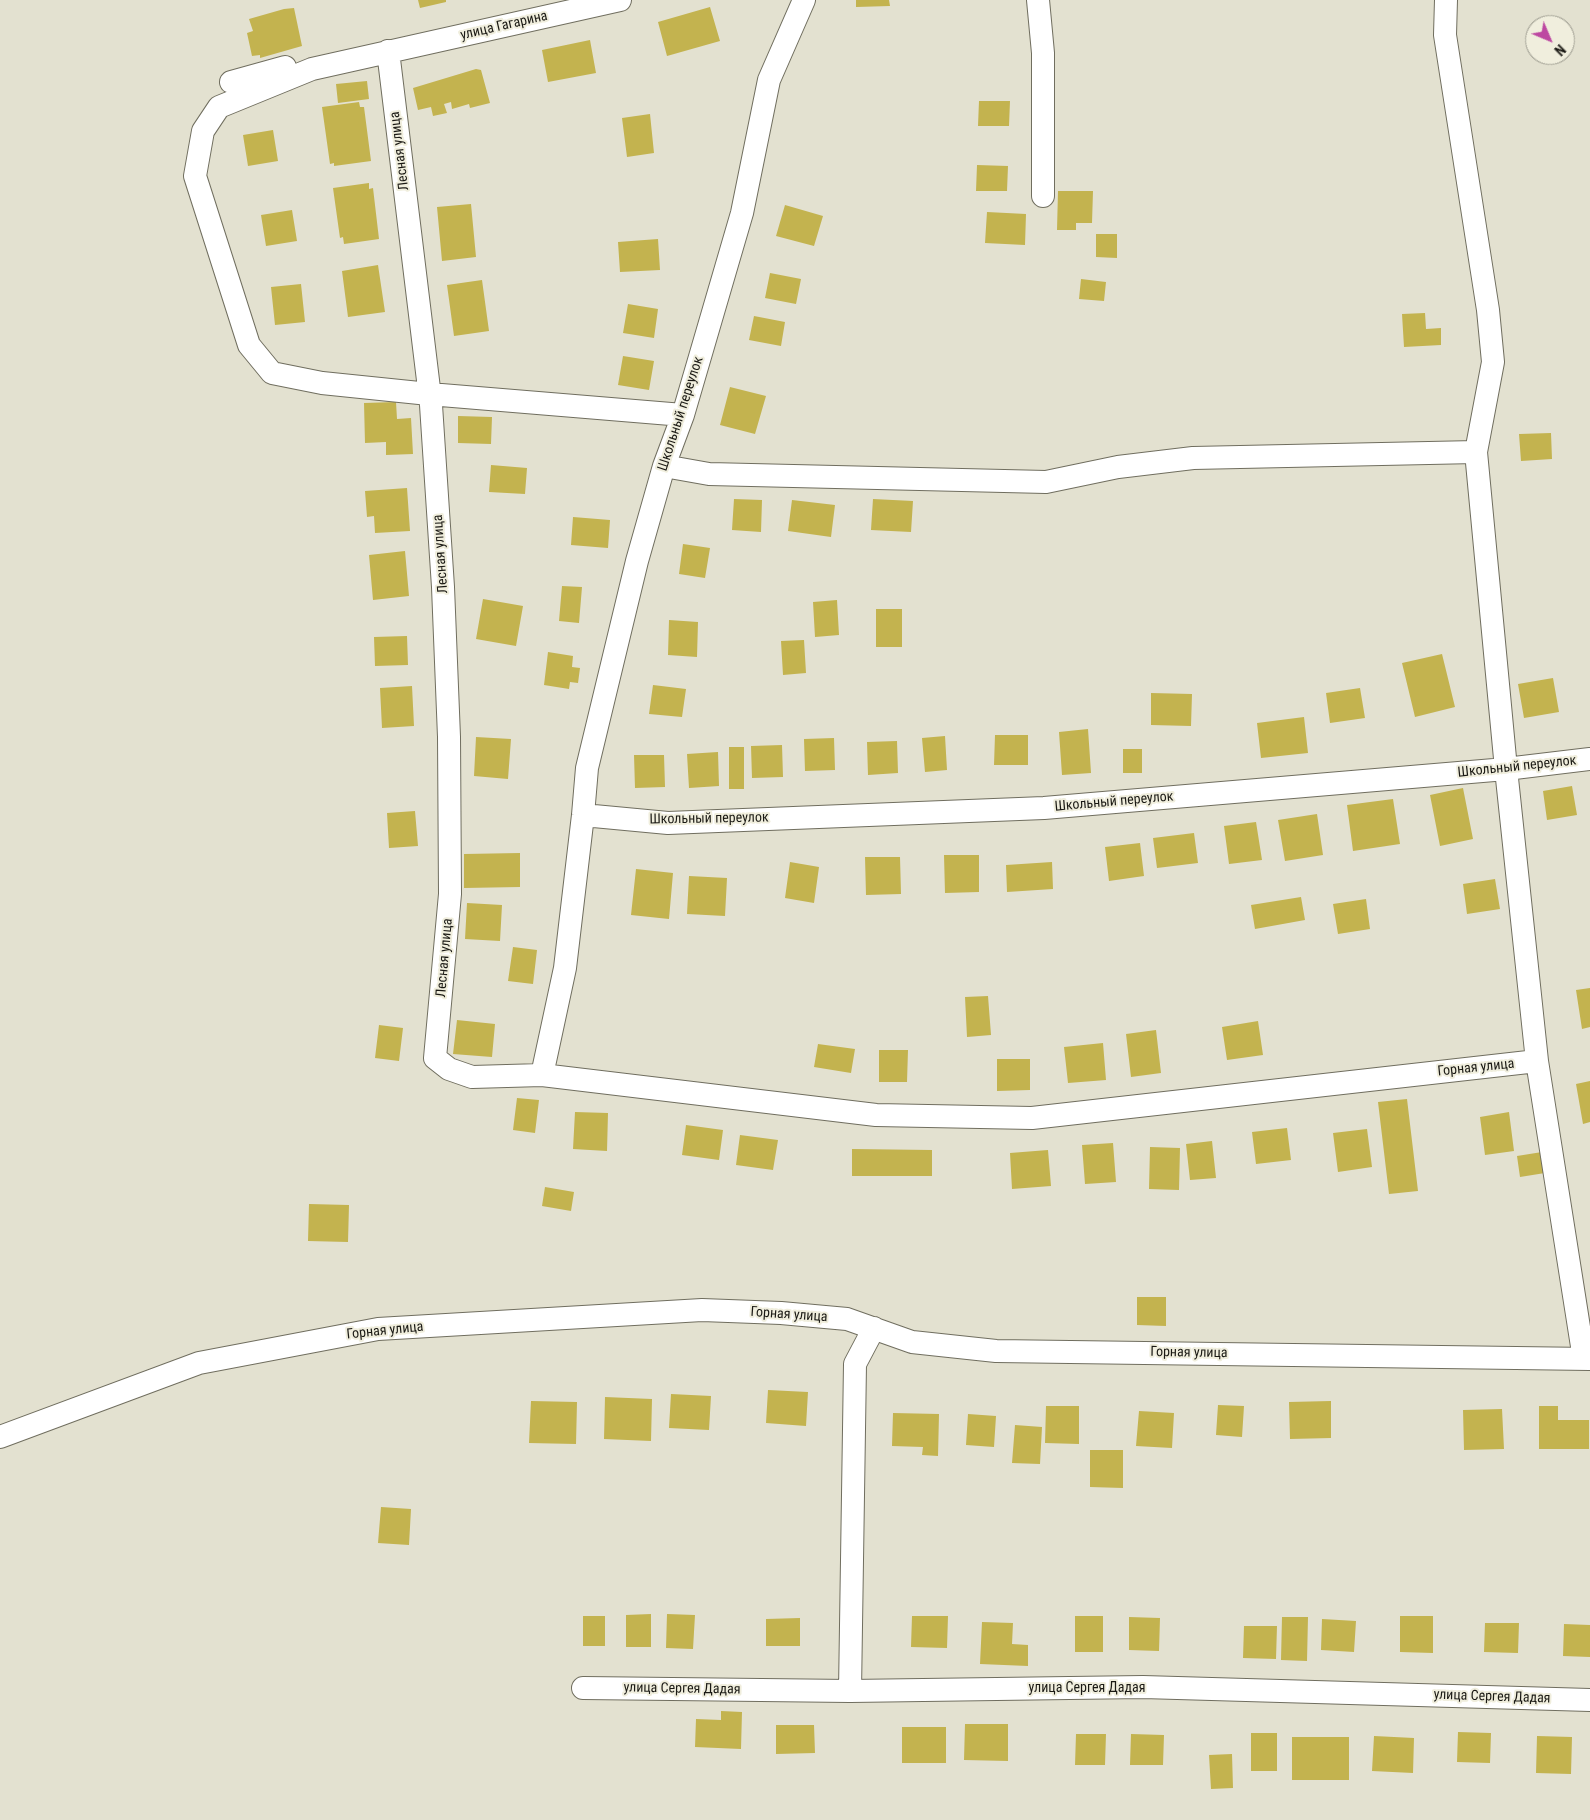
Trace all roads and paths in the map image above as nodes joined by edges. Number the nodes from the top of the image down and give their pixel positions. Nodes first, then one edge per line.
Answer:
1 (620, 0) edge
2 (804, 0) edge
3 (1038, 0) edge
4 (1446, 0) edge
5 (388, 52) junction
6 (231, 82) dead end
7 (1043, 196) dead end
8 (430, 394) junction
9 (683, 415) junction
10 (1476, 452) junction
11 (664, 466) junction
12 (1590, 758) edge
13 (1506, 769) junction
14 (583, 815) junction
15 (435, 1058) joint
16 (1537, 1061) junction
17 (542, 1075) junction
18 (874, 1328) junction
19 (1587, 1359) edge
20 (0, 1437) edge
21 (583, 1688) dead end
22 (850, 1691) junction
23 (1590, 1700) edge

1 - 5 street, улица Гагарина
2 - 9 street, Школьный переулок
3 - 7 street
4 - 10 street
5 - 6 street
5 - 8 street, Лесная улица
5 - 8 street
8 - 9 street
8 - 15 street, Лесная улица
9 - 11 street, Школьный переулок
10 - 11 street
10 - 13 street
11 - 14 street, Школьный переулок
12 - 13 street, Школьный переулок
13 - 14 street, Школьный переулок
13 - 16 street
14 - 17 street
15 - 17 street, Горная улица
16 - 17 street, Горная улица
16 - 19 street
18 - 19 street, Горная улица
18 - 20 street, Горная улица
18 - 22 street
21 - 22 street, улица Сергея Дадая
22 - 23 street, улица Сергея Дадая

